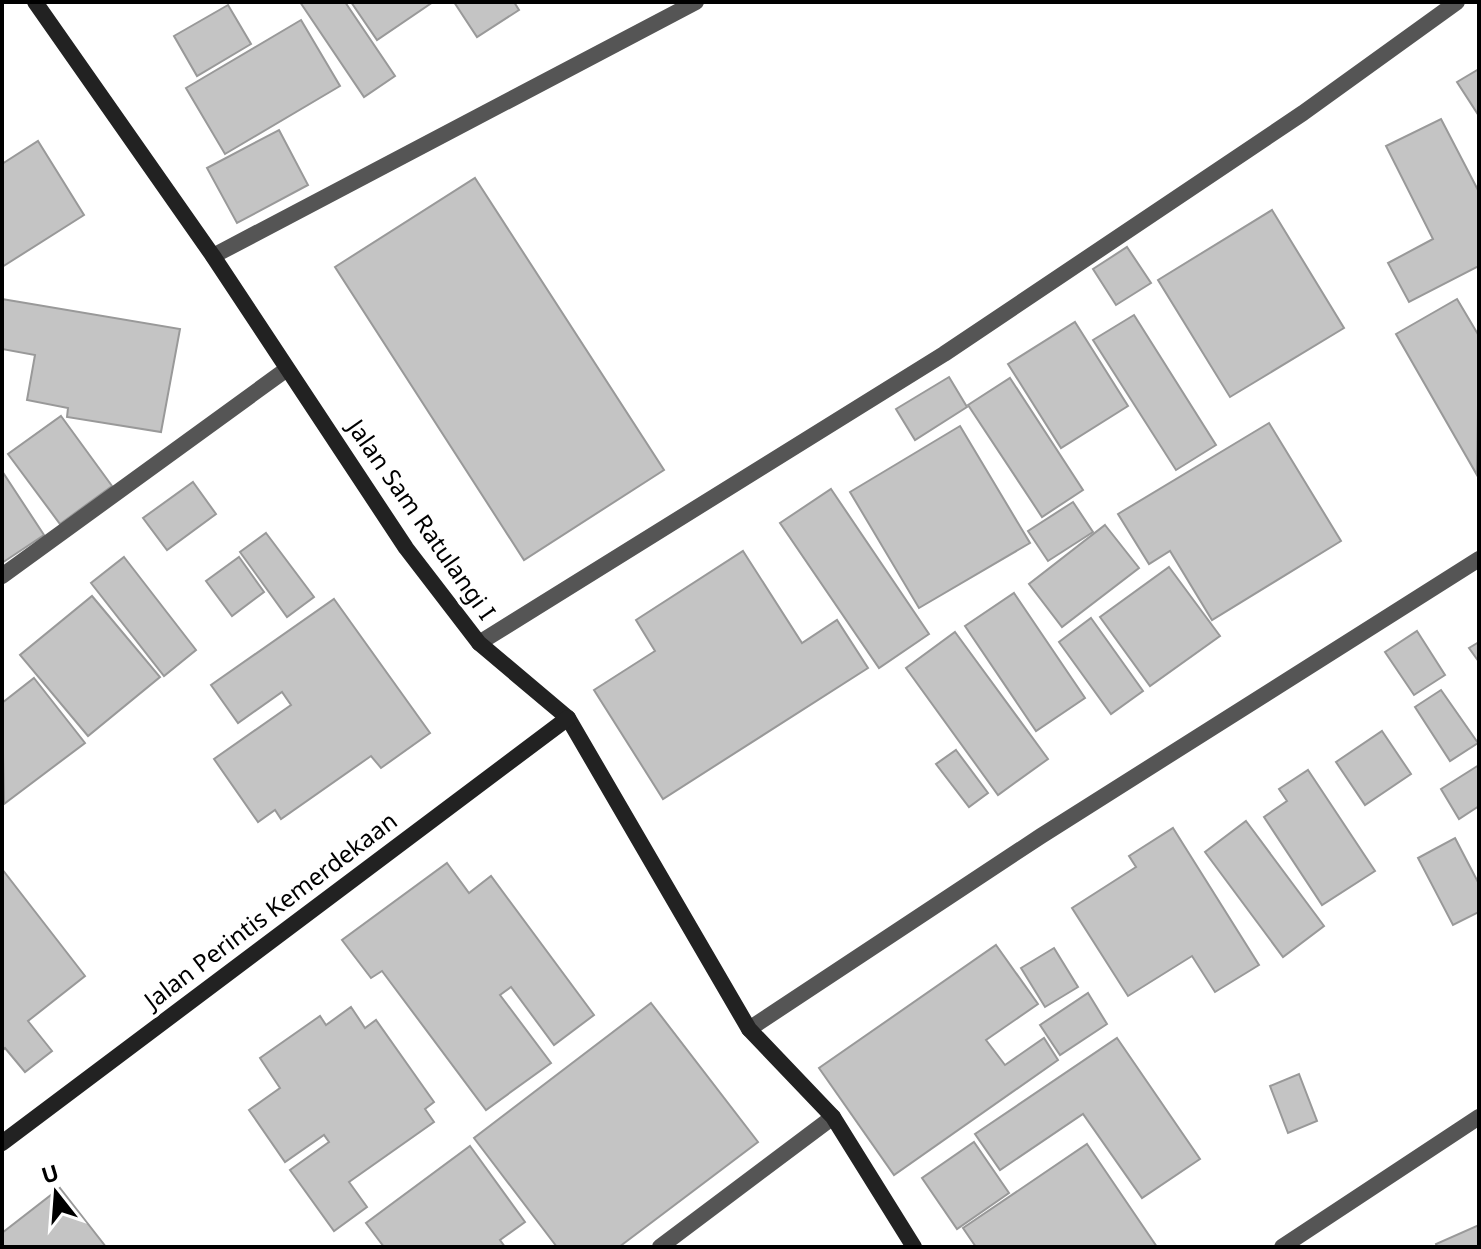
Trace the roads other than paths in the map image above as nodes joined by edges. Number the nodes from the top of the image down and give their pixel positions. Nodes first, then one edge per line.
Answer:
1 (35, 2) edge
2 (696, 2) edge
3 (1457, 2) edge
4 (213, 256) junction
5 (287, 369) junction
6 (1479, 559) edge
7 (2, 576) edge
8 (479, 643) junction
9 (568, 718) junction
10 (749, 1029) junction
11 (833, 1117) junction
12 (1479, 1117) edge
13 (2, 1143) edge
14 (660, 1247) edge
15 (914, 1247) edge
16 (1282, 1247) edge

1 - 4 main road, Jalan Sam Ratulangi I
2 - 4 street
3 - 8 street
4 - 5 main road, Jalan Sam Ratulangi I
5 - 7 street
5 - 8 main road, Jalan Sam Ratulangi I
6 - 10 street
8 - 9 main road, Jalan Sam Ratulangi I
9 - 10 main road, Jalan Sam Ratulangi I
9 - 13 main road, Jalan Perintis Kemerdekaan
10 - 11 main road, Jalan Sam Ratulangi I
11 - 14 street
11 - 15 main road, Jalan Sam Ratulangi I
12 - 16 street

